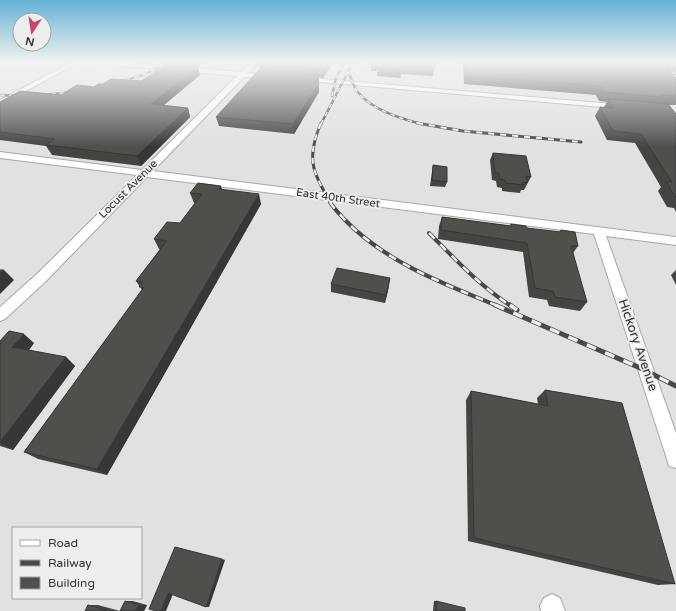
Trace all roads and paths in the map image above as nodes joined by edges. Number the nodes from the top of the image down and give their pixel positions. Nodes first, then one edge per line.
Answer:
1 (23, 91) edge
2 (226, 91) edge
3 (434, 91) edge
4 (0, 103) edge
5 (628, 107) edge
6 (0, 155) edge
7 (144, 173) junction
8 (599, 232) junction
9 (676, 241) edge
10 (0, 315) edge
11 (676, 459) edge

1 - 4 street
2 - 7 street, Locust Avenue
3 - 5 street
6 - 7 street, East 40th Street
7 - 8 street, East 40th Street
7 - 10 street, Locust Avenue
8 - 9 street, East 40th Street
8 - 11 street, Hickory Avenue

